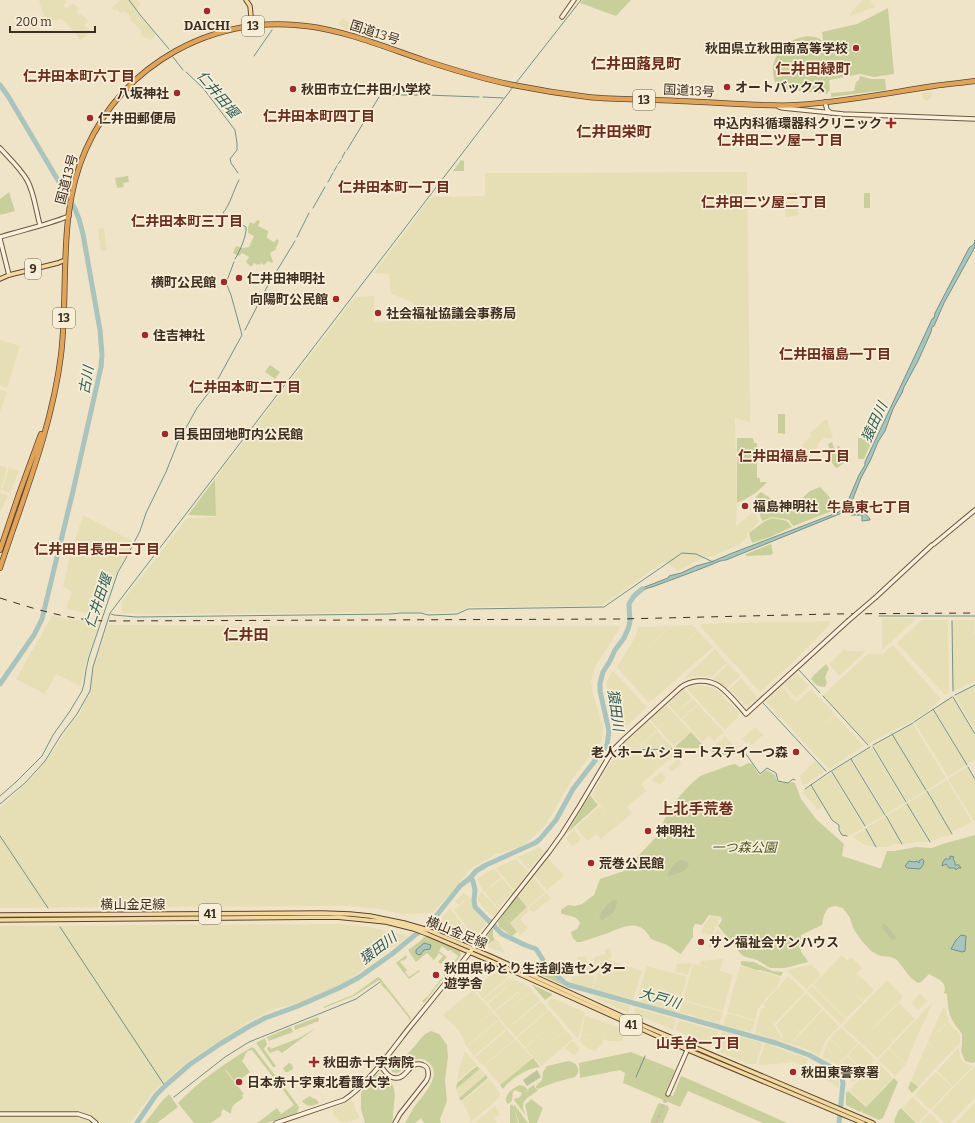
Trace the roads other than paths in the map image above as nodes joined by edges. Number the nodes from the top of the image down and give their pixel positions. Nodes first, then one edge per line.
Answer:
1 (246, 0) edge
2 (574, 0) edge
3 (562, 17) dead end
4 (252, 26) junction
5 (975, 81) edge
6 (825, 102) junction
7 (774, 105) junction
8 (832, 113) junction
9 (975, 119) edge
10 (0, 148) edge
11 (69, 216) junction
12 (40, 225) junction
13 (0, 238) edge
14 (65, 260) junction
15 (9, 275) junction
16 (0, 279) edge
17 (48, 420) junction
18 (975, 510) edge
19 (0, 550) edge
20 (0, 568) edge
21 (0, 915) edge
22 (0, 920) edge
23 (418, 929) junction
24 (471, 950) junction
25 (688, 1048) junction
26 (380, 1065) junction
27 (668, 1094) tunnel mouth
28 (844, 1113) junction
29 (0, 1114) edge
30 (96, 1123) edge
31 (276, 1123) edge
32 (395, 1123) edge
33 (863, 1123) edge
34 (873, 1123) edge

1 - 4 main road
2 - 3 street
4 - 7 highway, 国道13号 / 13
4 - 11 highway, 国道13号 / 13
5 - 6 highway, 国道13号 / 13
6 - 7 highway, 国道13号 / 13
6 - 8 street
7 - 8 street
8 - 9 street
10 - 12 street
11 - 12 street
11 - 14 highway, 国道13号 / 13
12 - 13 street
13 - 15 street
14 - 15 main road, 9
14 - 17 highway, 国道13号 / 13
15 - 16 main road, 9
17 - 19 highway, 国道13号 / 13
17 - 20 highway, 国道13号 / 13
18 - 24 street, bridge
21 - 23 main road, 横山金足線 / 41
22 - 23 main road, 横山金足線 / 41
23 - 24 main road, 横山金足線 / 41
24 - 25 main road, 横山金足線 / 41
24 - 26 street
25 - 27 street
25 - 28 main road, 横山金足線 / 41
26 - 31 street
26 - 32 street
28 - 33 main road, 横山金足線 / 41
28 - 34 main road, 横山金足線 / 41
29 - 30 street

